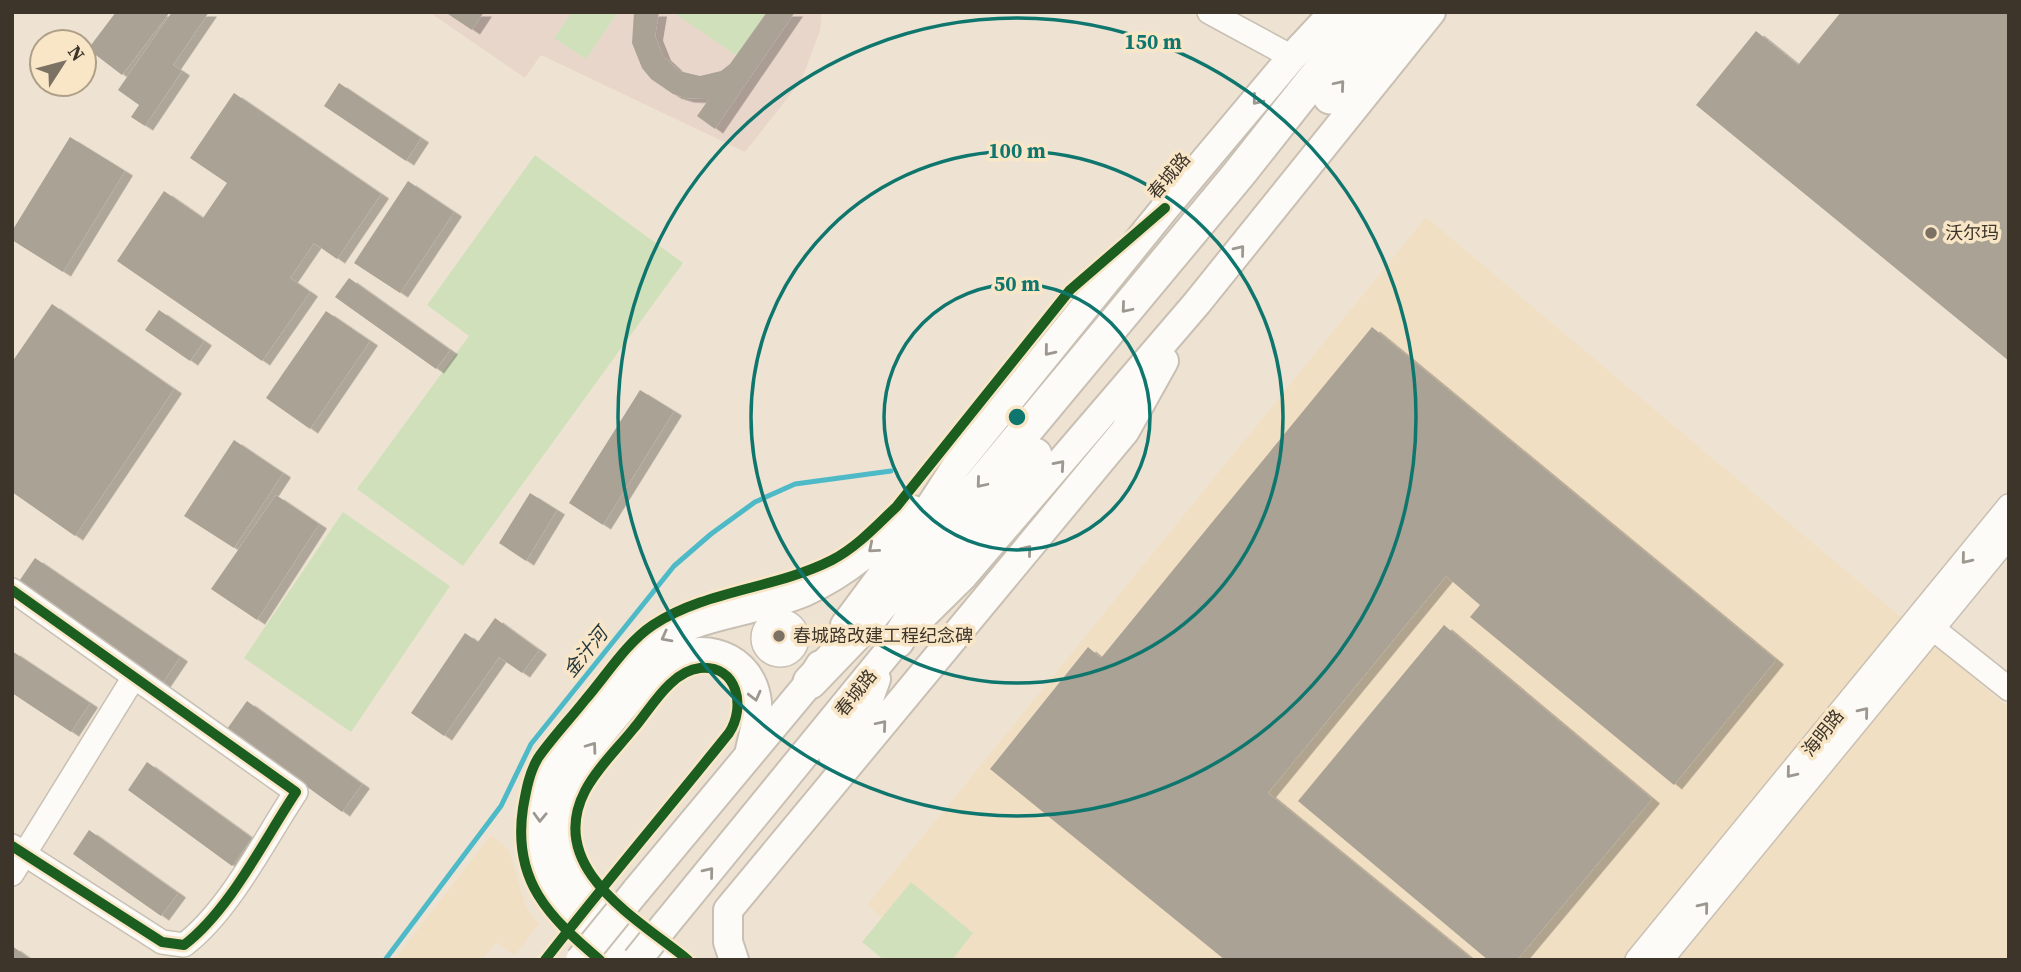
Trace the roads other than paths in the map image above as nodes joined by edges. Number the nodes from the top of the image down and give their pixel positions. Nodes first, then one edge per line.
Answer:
1 (1209, 12) edge
2 (1322, 12) edge
3 (1334, 12) edge
4 (1367, 12) edge
5 (1399, 12) edge
6 (1431, 12) edge
7 (1438, 12) edge
8 (1292, 57) junction
9 (1358, 105) junction
10 (1210, 225) junction
11 (1197, 303) junction
12 (957, 465) junction
13 (2009, 506) edge
14 (2009, 536) edge
15 (12, 590) edge
16 (1926, 623) junction
17 (891, 650) junction
18 (134, 677) junction
19 (810, 682) junction
20 (2009, 689) edge
21 (749, 754) junction
22 (16, 859) edge
23 (768, 863) junction
24 (580, 960) edge
25 (624, 960) edge
26 (637, 960) edge
27 (666, 960) edge
28 (734, 960) edge
29 (1637, 960) edge
30 (1661, 960) edge

1 - 8 street
2 - 8 main road
3 - 8 main road, 春城路
4 - 10 highway
10 -> 5 highway
6 - 9 main road, 春城路
7 - 9 main road
8 -> 12 main road, 春城路
11 -> 9 main road, 春城路
10 - 17 highway
10 -> 19 highway
17 -> 11 main road, 春城路
23 -> 11 main road
12 - 19 main road, 春城路
12 -> 25 main road
13 -> 16 street, 海明路
14 - 16 street, 海明路
15 - 18 street
16 - 20 street
16 -> 29 street, 海明路
30 -> 16 street, 海明路
17 - 23 main road
26 -> 17 main road, 春城路, bridge
18 - 22 street
18 - 22 street
19 - 21 main road, 春城路
21 - 24 main road, 春城路, bridge
27 -> 21 main road
23 - 28 main road

